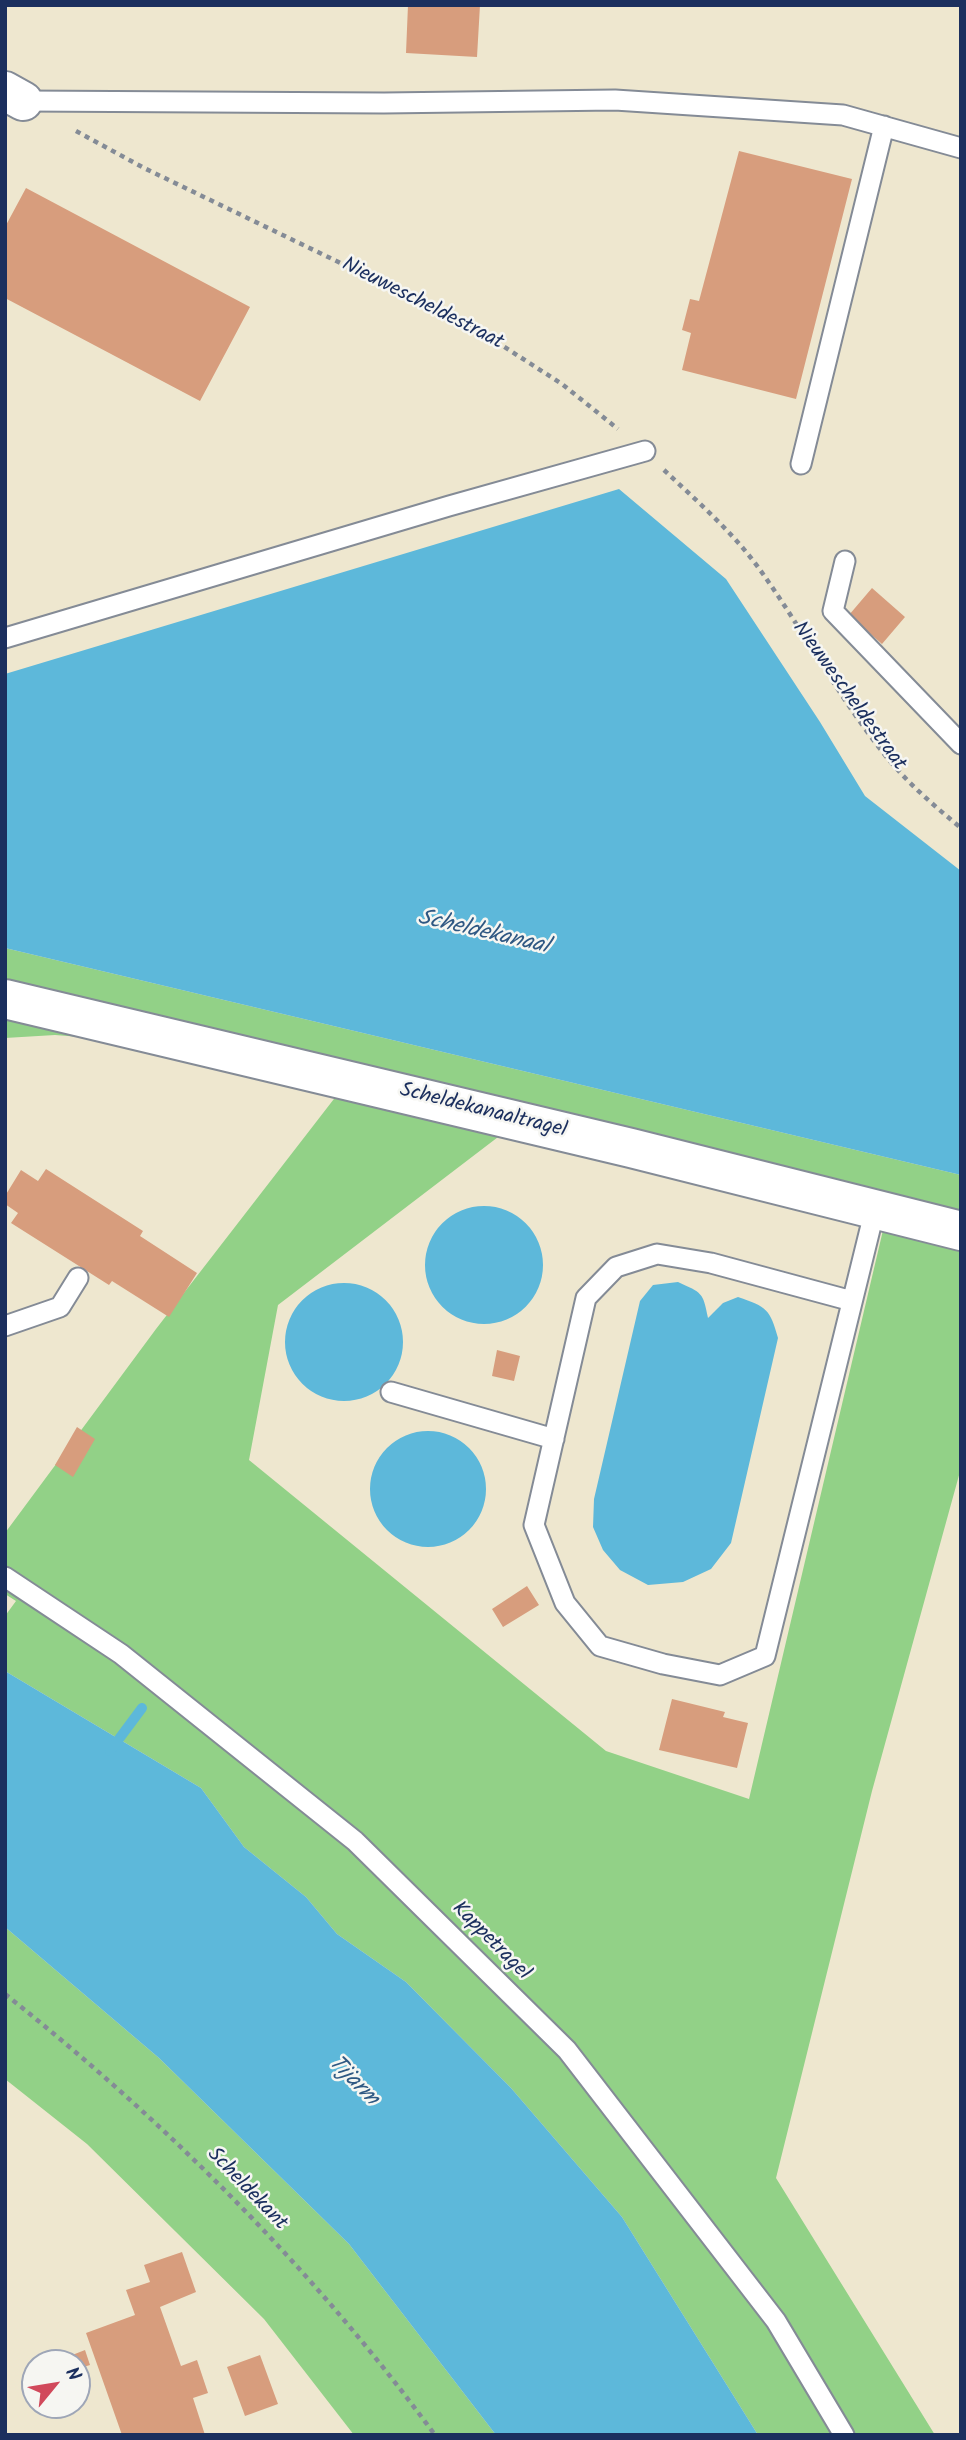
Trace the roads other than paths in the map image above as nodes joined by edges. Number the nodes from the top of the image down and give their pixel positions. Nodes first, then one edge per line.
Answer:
1 (14, 96) edge
2 (884, 126) junction
3 (961, 148) edge
4 (646, 451) road end
5 (801, 464) dead end
6 (845, 561) dead end
7 (5, 638) edge
8 (961, 744) edge
9 (5, 999) edge
10 (875, 1209) junction
11 (961, 1231) edge
12 (78, 1278) dead end
13 (852, 1301) junction
14 (5, 1326) edge
15 (391, 1392) dead end
16 (554, 1438) junction
17 (5, 1577) edge
18 (844, 2435) edge

1 - 2 lane
2 - 3 lane
2 - 5 lane
4 - 7 lane
6 - 8 lane
9 - 10 street, Scheldekanaaltragel
10 - 11 street, Scheldekanaaltragel
10 - 13 lane
12 - 14 lane
13 - 16 lane
13 - 16 lane
15 - 16 lane
17 - 18 lane, Kappetragel

